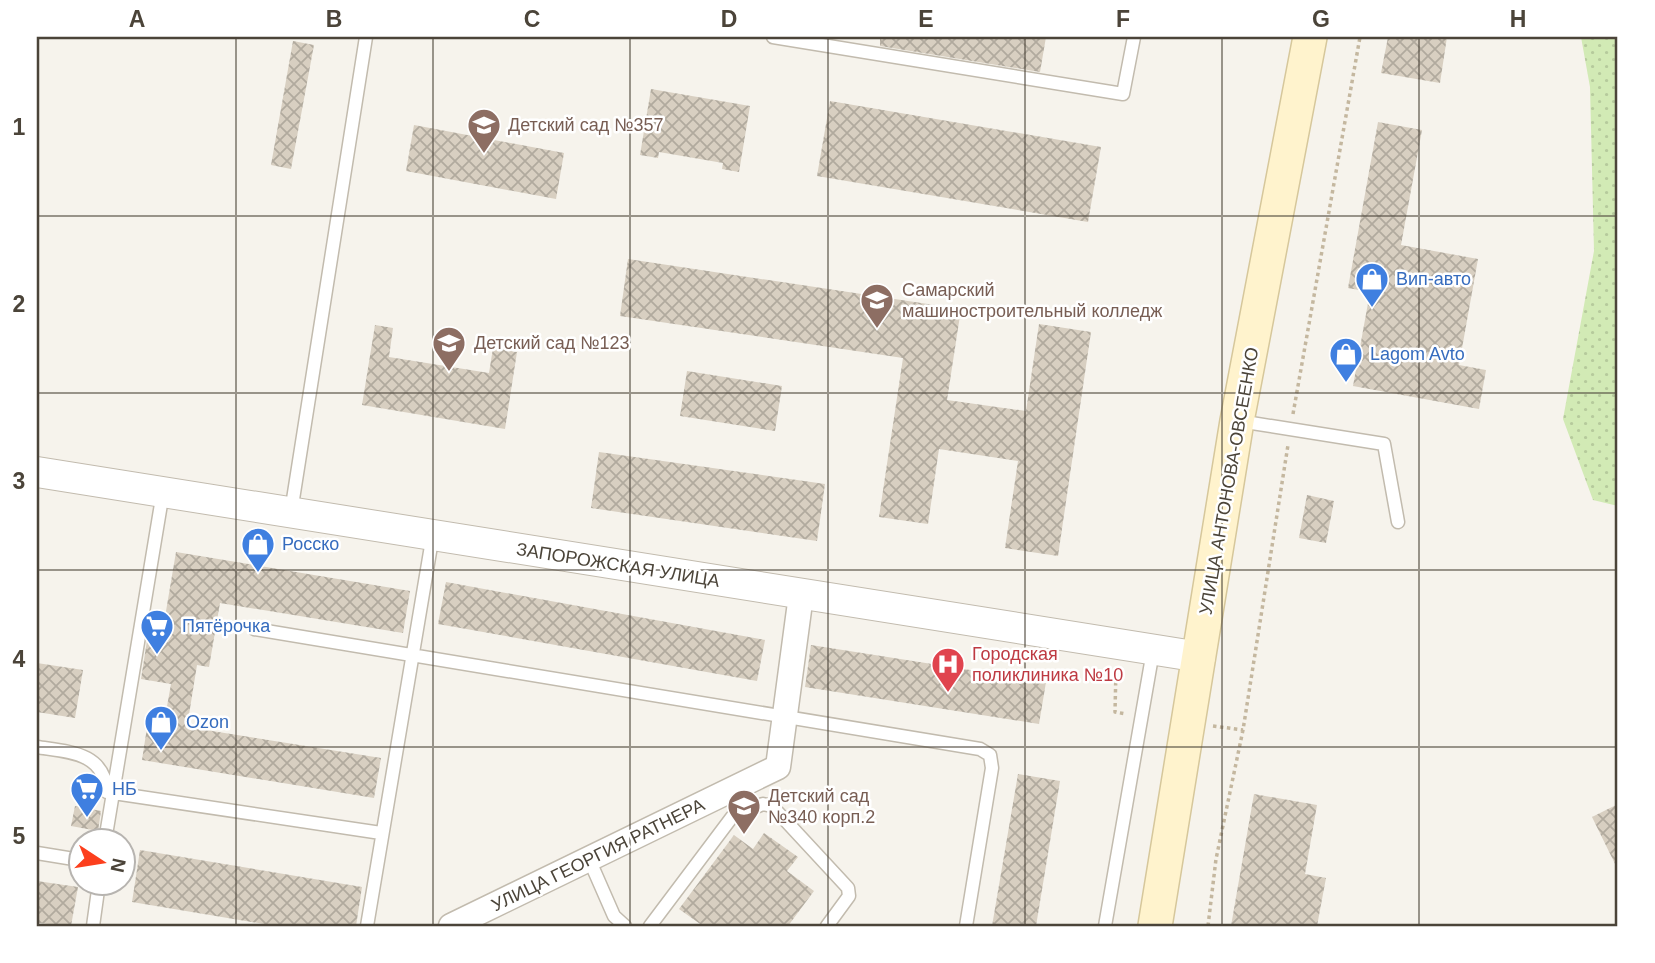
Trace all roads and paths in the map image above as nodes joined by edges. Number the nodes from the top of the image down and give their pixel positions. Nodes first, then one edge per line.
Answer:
1 (366, 37) edge
2 (773, 37) edge
3 (1134, 37) edge
4 (1310, 37) edge
5 (1360, 37) edge
6 (1237, 421) junction
7 (1290, 430) junction
8 (37, 472) edge
9 (163, 491) junction
10 (291, 512) junction
11 (1398, 522) dead end
12 (433, 534) junction
13 (801, 595) junction
14 (254, 629) dead end
15 (1153, 651) junction
16 (412, 654) junction
17 (1200, 657) junction
18 (783, 715) junction
19 (37, 747) edge
20 (113, 792) junction
21 (108, 827) edge
22 (381, 833) junction
23 (37, 853) edge
24 (66, 858) edge
25 (589, 859) junction
26 (97, 897) edge
27 (93, 926) edge
28 (367, 926) edge
29 (451, 926) edge
30 (625, 926) edge
31 (650, 926) edge
32 (827, 926) edge
33 (966, 926) edge
34 (1105, 926) edge
35 (1155, 926) edge
36 (1208, 926) edge

1 - 10 lane
2 - 3 lane
4 - 6 main road, УЛИЦА АНТОНОВА-ОВСЕЕНКО
5 - 7 path
6 - 7 lane
6 - 17 main road, УЛИЦА АНТОНОВА-ОВСЕЕНКО
7 - 11 lane
7 - 36 path
8 - 9 street, ЗАПОРОЖСКАЯ УЛИЦА
9 - 10 street, ЗАПОРОЖСКАЯ УЛИЦА
9 - 20 lane
10 - 12 street, ЗАПОРОЖСКАЯ УЛИЦА
12 - 13 street, ЗАПОРОЖСКАЯ УЛИЦА
12 - 16 lane
13 - 15 street, ЗАПОРОЖСКАЯ УЛИЦА
13 - 18 street, УЛИЦА ГЕОРГИЯ РАТНЕРА
14 - 16 lane
15 - 17 street, ЗАПОРОЖСКАЯ УЛИЦА
15 - 34 lane
16 - 18 lane
16 - 22 lane
17 - 35 main road, УЛИЦА АНТОНОВА-ОВСЕЕНКО
18 - 25 street, УЛИЦА ГЕОРГИЯ РАТНЕРА
18 - 33 lane
19 - 20 lane
20 - 21 lane
20 - 22 lane
22 - 28 lane
23 - 24 lane
25 - 29 street, УЛИЦА ГЕОРГИЯ РАТНЕРА
25 - 30 lane
26 - 27 lane
31 - 32 lane

